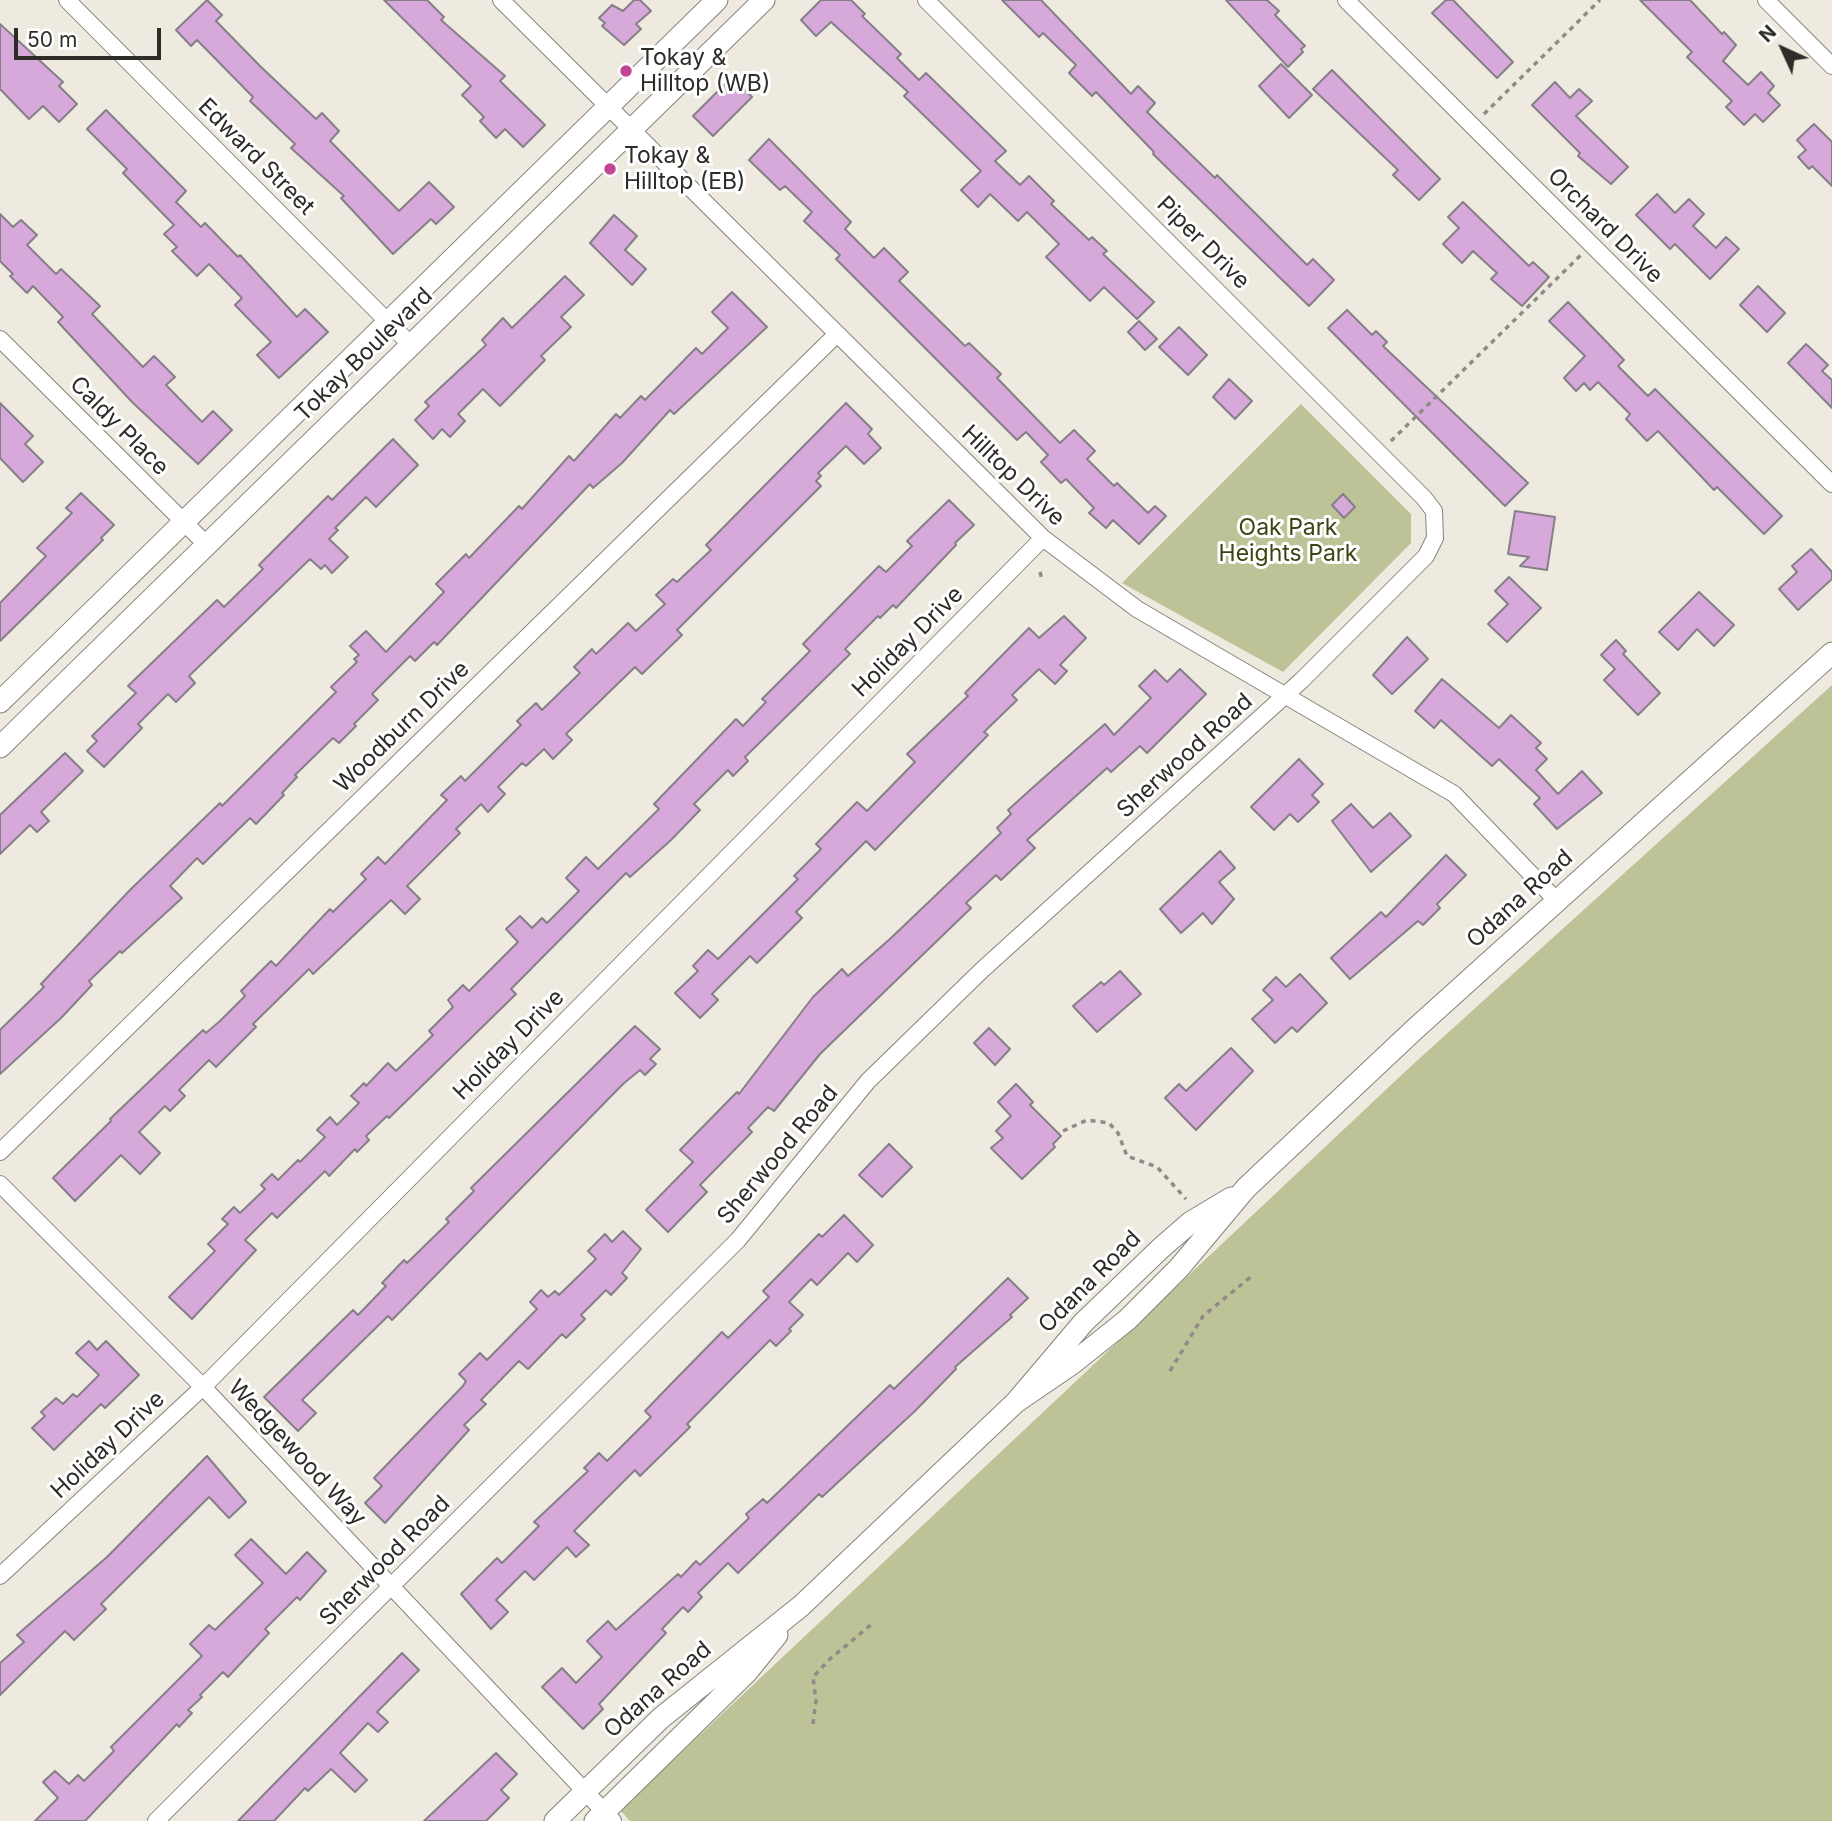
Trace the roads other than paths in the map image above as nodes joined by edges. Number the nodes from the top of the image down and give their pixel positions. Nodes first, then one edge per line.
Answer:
1 (67, 0) edge
2 (501, 0) edge
3 (717, 0) edge
4 (764, 0) edge
5 (926, 0) edge
6 (1346, 0) edge
7 (1766, 0) edge
8 (1832, 66) edge
9 (607, 106) junction
10 (633, 131) junction
11 (388, 323) junction
12 (836, 335) junction
13 (0, 338) edge
14 (411, 345) junction
15 (1832, 484) edge
16 (183, 521) junction
17 (1437, 526) joint
18 (1043, 538) junction
19 (207, 545) junction
20 (1832, 653) edge
21 (1287, 695) junction
22 (0, 702) edge
23 (0, 747) edge
24 (1557, 901) junction
25 (0, 1152) edge
26 (0, 1184) edge
27 (1246, 1188) junction
28 (203, 1387) junction
29 (1016, 1402) junction
30 (0, 1576) edge
31 (392, 1586) junction
32 (801, 1606) junction
33 (585, 1791) junction
34 (604, 1818) edge
35 (156, 1821) edge
36 (555, 1821) edge

1 - 11 street, Edward Street
2 - 9 street, Hilltop Drive
3 - 9 street, Tokay Boulevard
4 - 10 street, Tokay Boulevard
5 - 17 street, Piper Drive
6 - 15 street, Orchard Drive
7 - 8 street
9 - 10 street, Hilltop Drive
9 - 11 street, Tokay Boulevard
10 - 12 street, Hilltop Drive
10 - 14 street, Tokay Boulevard
11 - 14 street, Edward Street
11 - 16 street, Tokay Boulevard
12 - 18 street, Hilltop Drive
12 - 25 street, Woodburn Drive
13 - 16 street, Caldy Place
14 - 19 street, Tokay Boulevard
16 - 19 street, Caldy Place
16 - 22 street, Tokay Boulevard
17 - 21 street, Sherwood Road
18 - 21 street, Hilltop Drive
18 - 28 street, Holiday Drive
19 - 23 street, Tokay Boulevard
20 - 24 street, Odana Road
21 - 24 street, Hilltop Drive
21 - 31 street, Sherwood Road
24 - 27 street, Odana Road
26 - 28 street, Wedgewood Way
27 - 29 street, Odana Road
27 - 29 street, Odana Road
28 - 30 street, Holiday Drive
28 - 31 street, Wedgewood Way
29 - 32 street, Odana Road
31 - 33 street, Wedgewood Way
31 - 35 street, Sherwood Road
32 - 33 street, Odana Road
32 - 34 street, Odana Road
33 - 34 street, Wedgewood Way
33 - 36 street, Odana Road

